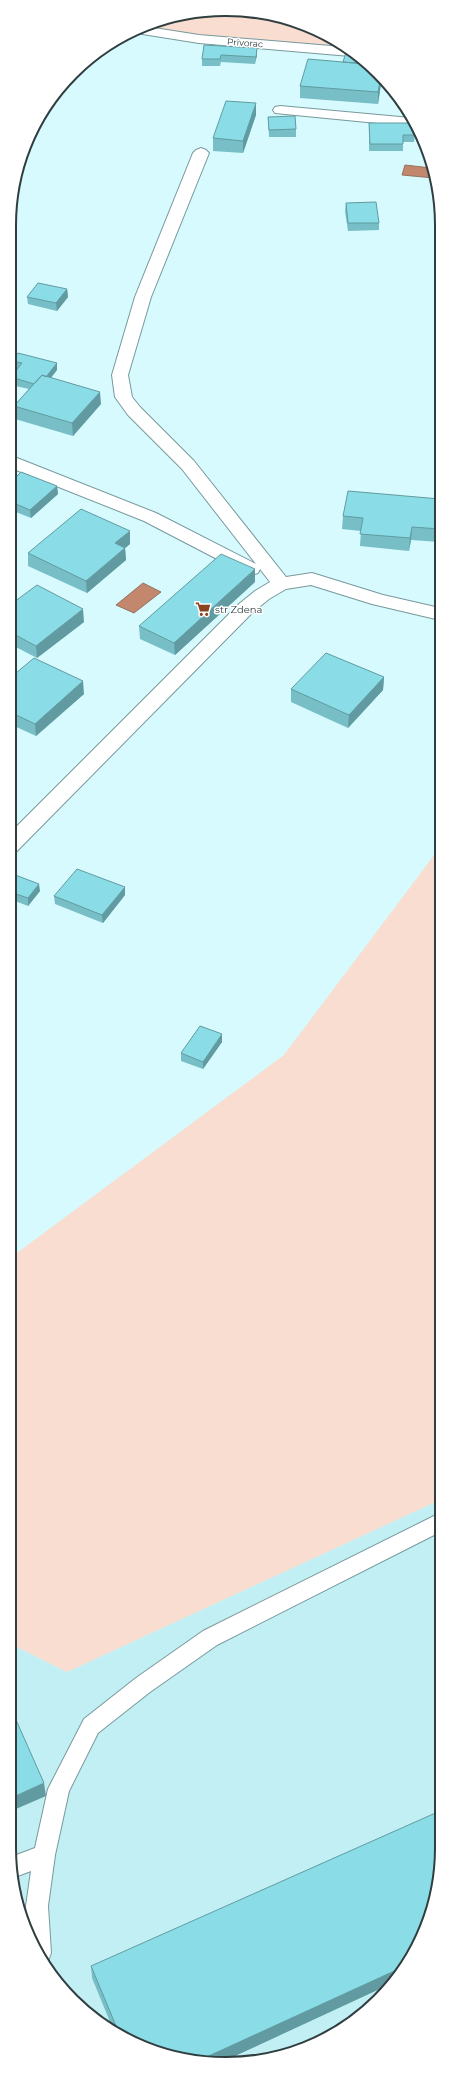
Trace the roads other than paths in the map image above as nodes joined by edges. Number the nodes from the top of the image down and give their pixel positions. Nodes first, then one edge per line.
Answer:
1 (145, 32) edge
2 (342, 51) edge
3 (280, 110) dead end
4 (408, 122) edge
5 (201, 153) dead end
6 (16, 464) edge
7 (281, 584) junction
8 (435, 613) edge
9 (16, 840) edge
10 (435, 1525) edge
11 (44, 1855) junction
12 (17, 1866) edge
13 (39, 1943) edge

1 - 2 street, Privorac
3 - 4 street
5 - 7 street
6 - 7 street
7 - 8 street
7 - 9 street
10 - 11 lane
11 - 12 lane
11 - 13 lane

